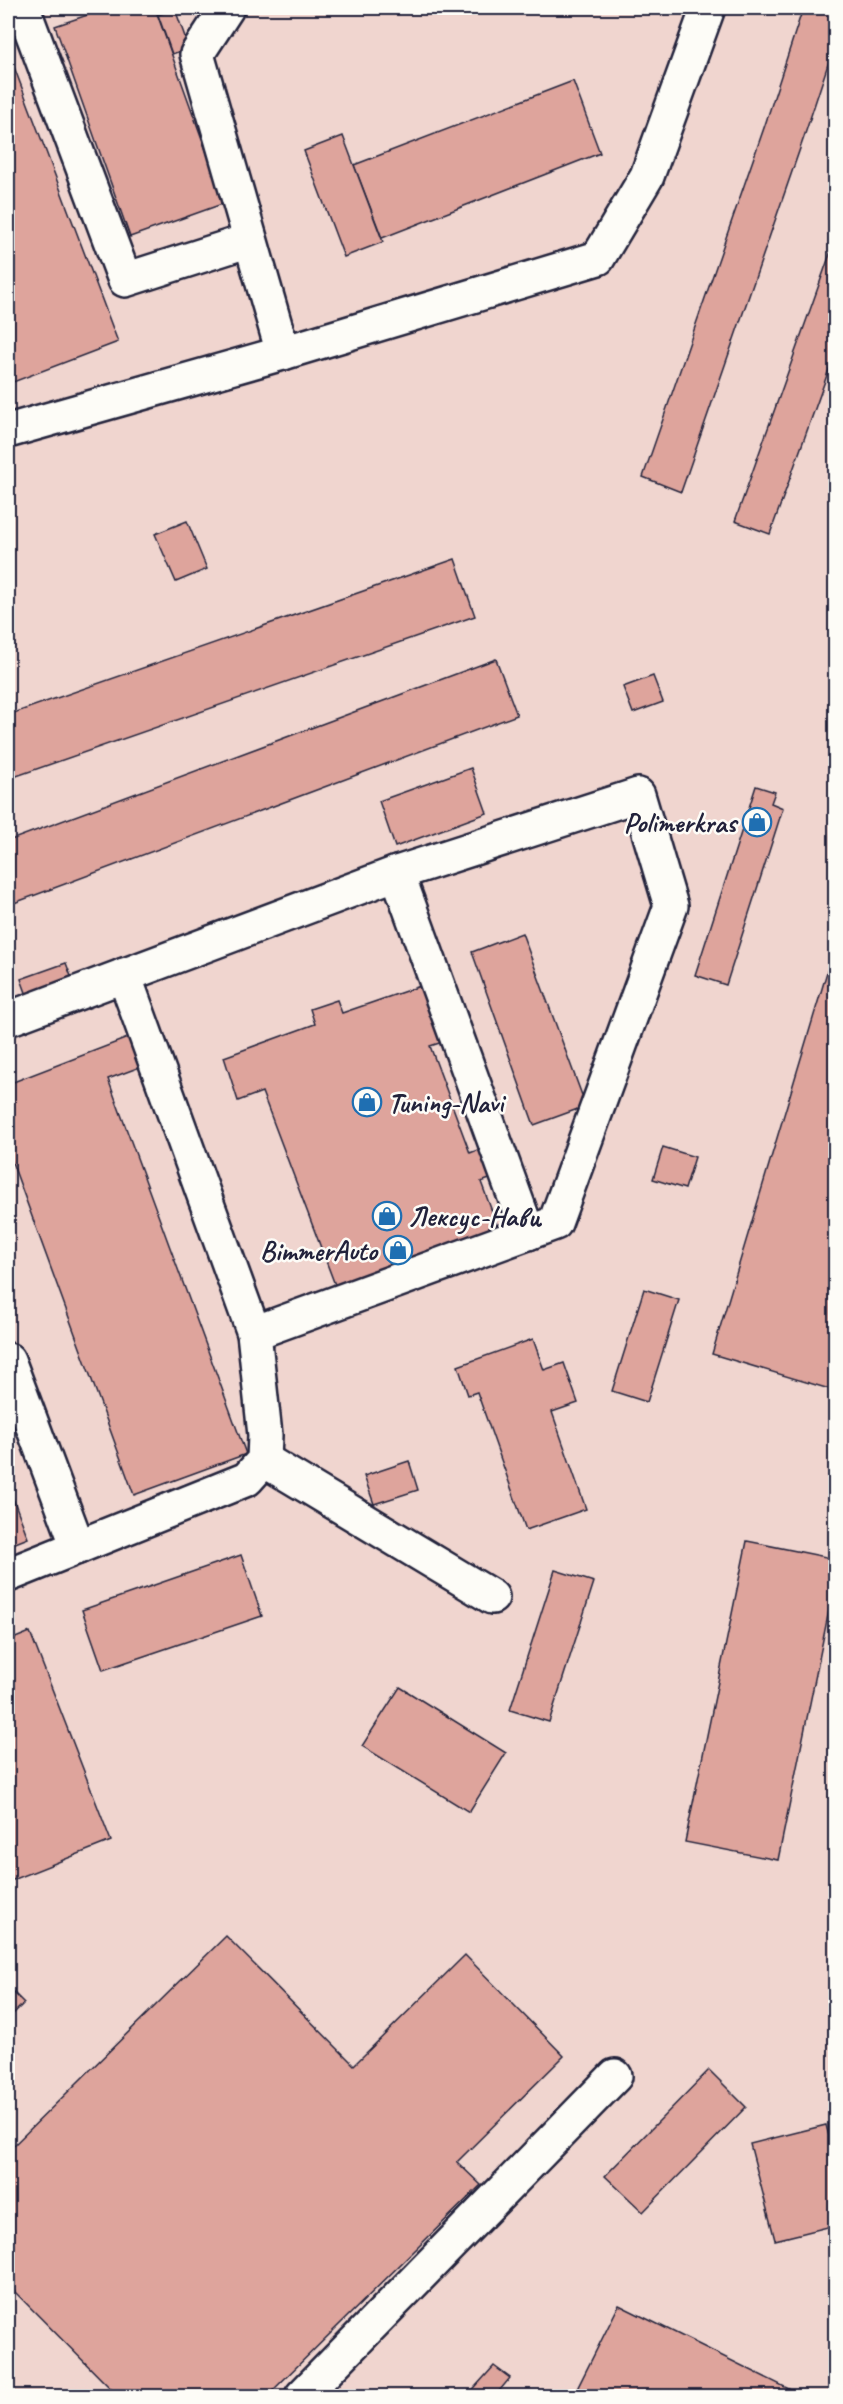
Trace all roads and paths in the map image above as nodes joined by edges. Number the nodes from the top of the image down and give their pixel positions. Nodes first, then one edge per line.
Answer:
1 (23, 8) edge
2 (227, 8) edge
3 (708, 8) edge
4 (250, 240) junction
5 (283, 352) junction
6 (8, 431) edge
7 (397, 873) junction
8 (124, 975) junction
9 (8, 1019) edge
10 (528, 1233) junction
11 (254, 1333) junction
12 (8, 1360) edge
13 (264, 1461) junction
14 (78, 1547) junction
15 (8, 1575) edge
16 (492, 1598) dead end
17 (615, 2076) dead end
18 (302, 2397) edge

1 - 4 lane
2 - 4 lane
3 - 5 lane
4 - 5 lane
5 - 6 lane
7 - 8 lane
7 - 10 lane
7 - 10 lane
8 - 9 lane
8 - 11 lane
10 - 11 lane
11 - 13 lane
12 - 14 lane
13 - 14 lane
13 - 16 lane
14 - 15 lane
17 - 18 lane

